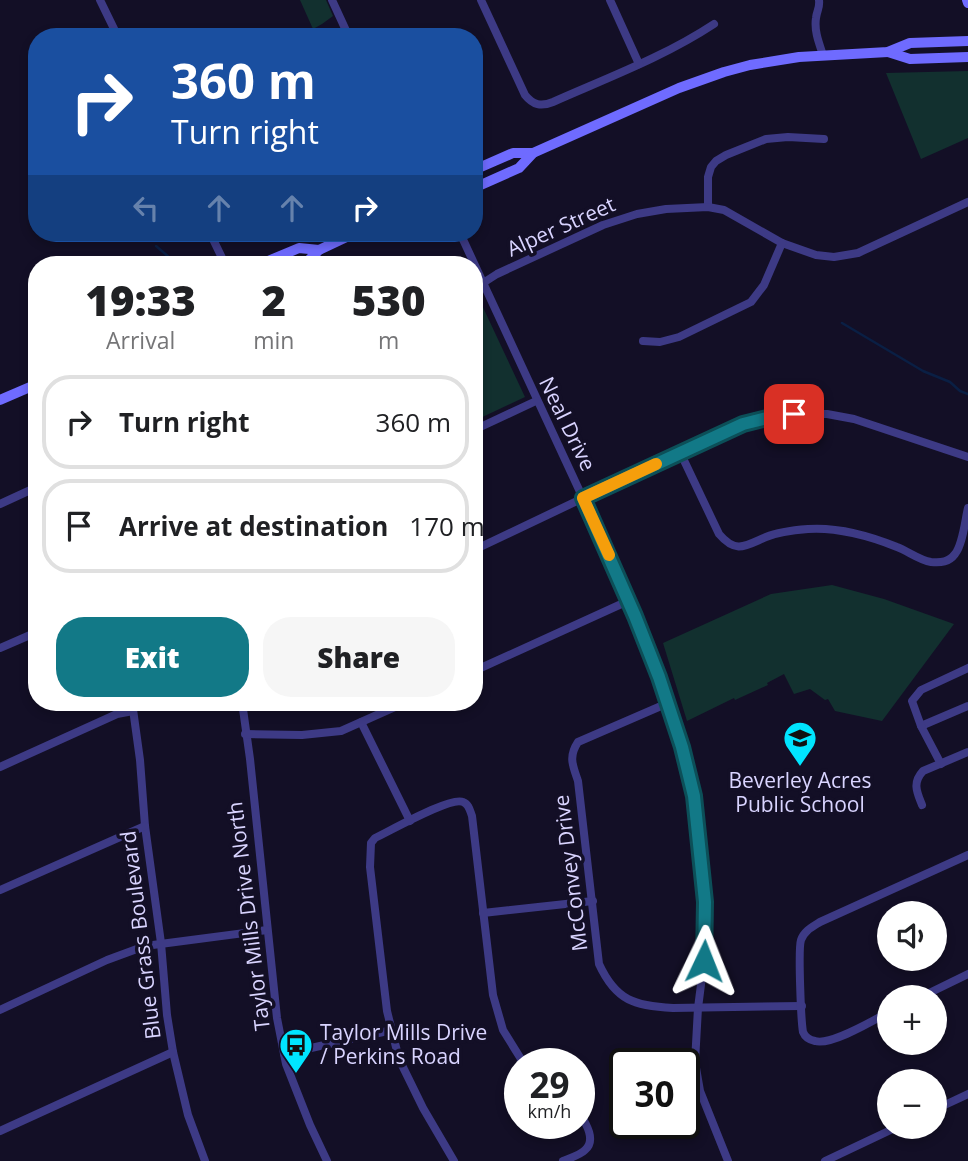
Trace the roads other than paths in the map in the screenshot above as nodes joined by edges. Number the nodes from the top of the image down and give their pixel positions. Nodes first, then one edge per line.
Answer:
1 (100, 0) edge
2 (332, 0) edge
3 (481, 0) edge
4 (610, 0) edge
5 (819, 0) edge
6 (714, 24) dead end
7 (114, 28) edge
8 (345, 28) edge
9 (968, 41) edge
10 (888, 52) junction
11 (822, 55) junction
12 (968, 57) edge
13 (639, 64) junction
14 (824, 139) dead end
15 (533, 153) junction
16 (483, 166) edge
17 (483, 184) edge
18 (968, 202) edge
19 (708, 207) junction
20 (336, 242) edge
21 (782, 243) junction
22 (319, 250) junction
23 (280, 256) edge
24 (313, 256) edge
25 (483, 283) joint
26 (643, 341) dead end
27 (28, 388) edge
28 (0, 400) edge
29 (536, 401) junction
30 (483, 426) edge
31 (680, 452) junction
32 (968, 457) edge
33 (28, 491) edge
34 (583, 498) junction
35 (0, 504) edge
36 (968, 508) edge
37 (483, 546) edge
38 (628, 601) junction
39 (28, 636) edge
40 (0, 648) edge
41 (483, 667) edge
42 (968, 668) edge
43 (667, 703) junction
44 (968, 706) edge
45 (123, 711) edge
46 (133, 711) edge
47 (243, 711) edge
48 (386, 711) edge
49 (361, 722) junction
50 (921, 726) junction
51 (245, 734) junction
52 (968, 752) edge
53 (941, 764) junction
54 (0, 767) edge
55 (922, 805) dead end
56 (410, 821) junction
57 (145, 825) junction
58 (968, 855) edge
59 (0, 890) edge
60 (593, 901) junction
61 (483, 913) junction
62 (267, 930) junction
63 (161, 943) junction
64 (968, 974) edge
65 (946, 985) edge
66 (802, 1006) junction
67 (698, 1007) junction
68 (0, 1010) edge
69 (877, 1018) edge
70 (392, 1030) junction
71 (514, 1048) edge
72 (173, 1052) junction
73 (284, 1054) junction
74 (968, 1094) edge
75 (947, 1104) edge
76 (0, 1131) edge
77 (877, 1136) edge
78 (590, 1139) edge
79 (202, 1160) edge
80 (327, 1161) edge
81 (454, 1161) edge
82 (563, 1161) edge
83 (728, 1161) edge
84 (825, 1161) edge

1 - 7 street
2 - 8 street
3 - 13 street
4 - 13 street
5 - 11 street
6 - 13 street
9 - 10 main road
10 - 11 main road
10 - 12 main road
11 - 15 main road
14 - 19 street
15 - 16 main road
15 - 17 main road
18 - 21 street, Alper Street
19 - 21 street, Alper Street
19 - 25 street, Alper Street
20 - 22 main road
21 - 26 street
22 - 23 main road
22 - 24 main road
25 - 29 street, Neal Drive
27 - 28 main road
29 - 30 street
29 - 34 street, Neal Drive
31 - 32 street
31 - 34 street
31 - 36 street
33 - 35 street
34 - 37 street
34 - 38 street, Neal Drive
38 - 41 street
38 - 43 street, Neal Drive
39 - 40 street
42 - 50 street
43 - 60 street, McConvey Drive
43 - 67 street, Neal Drive
44 - 50 street
45 - 54 street
46 - 57 street, Blue Grass Boulevard
47 - 51 street, Taylor Mills Drive North
48 - 49 street
49 - 51 street
49 - 56 street
50 - 53 street
51 - 62 street, Taylor Mills Drive North
52 - 53 street
53 - 55 street
56 - 61 street
56 - 70 street
57 - 59 street
57 - 63 street, Blue Grass Boulevard
58 - 66 street
60 - 61 street
60 - 67 street, McConvey Drive
61 - 71 street
62 - 63 street
62 - 73 street, Taylor Mills Drive North
63 - 68 street
63 - 72 street, Blue Grass Boulevard
64 - 65 street
66 - 67 street, McConvey Drive
66 - 69 street
67 - 83 street, Neal Drive
70 - 73 street
70 - 81 street
72 - 76 street
72 - 79 street, Blue Grass Boulevard
73 - 80 street, Taylor Mills Drive North
74 - 75 street
77 - 84 street
78 - 82 street

